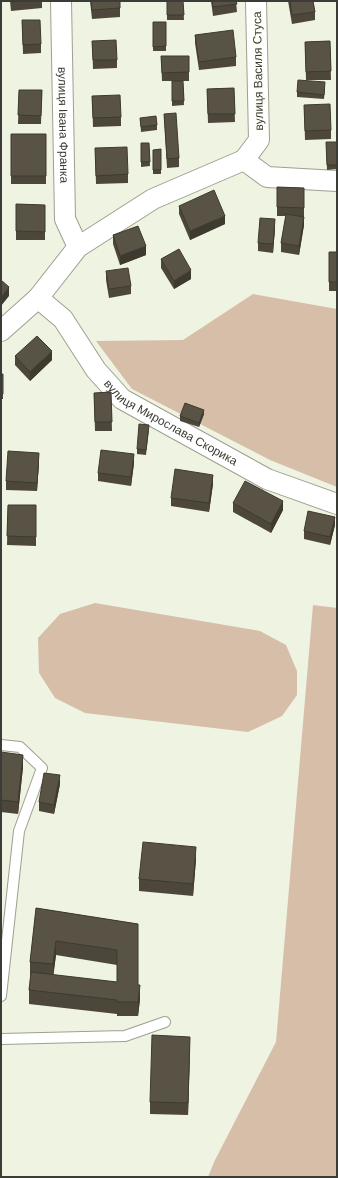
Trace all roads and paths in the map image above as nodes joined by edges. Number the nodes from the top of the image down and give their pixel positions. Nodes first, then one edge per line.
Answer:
1 (62, 1) edge
2 (256, 1) edge
3 (244, 160) junction
4 (337, 182) edge
5 (78, 247) junction
6 (38, 298) junction
7 (1, 331) edge
8 (337, 504) edge
9 (1, 745) edge
10 (1, 996) edge
11 (165, 1022) dead end
12 (1, 1039) edge

1 - 5 street, вулиця Івана Франка
2 - 3 street, вулиця Василя Стуса
3 - 4 street
3 - 5 street
5 - 6 street
6 - 7 street
6 - 8 street, вулиця Мирослава Скорика
9 - 10 lane
11 - 12 lane

